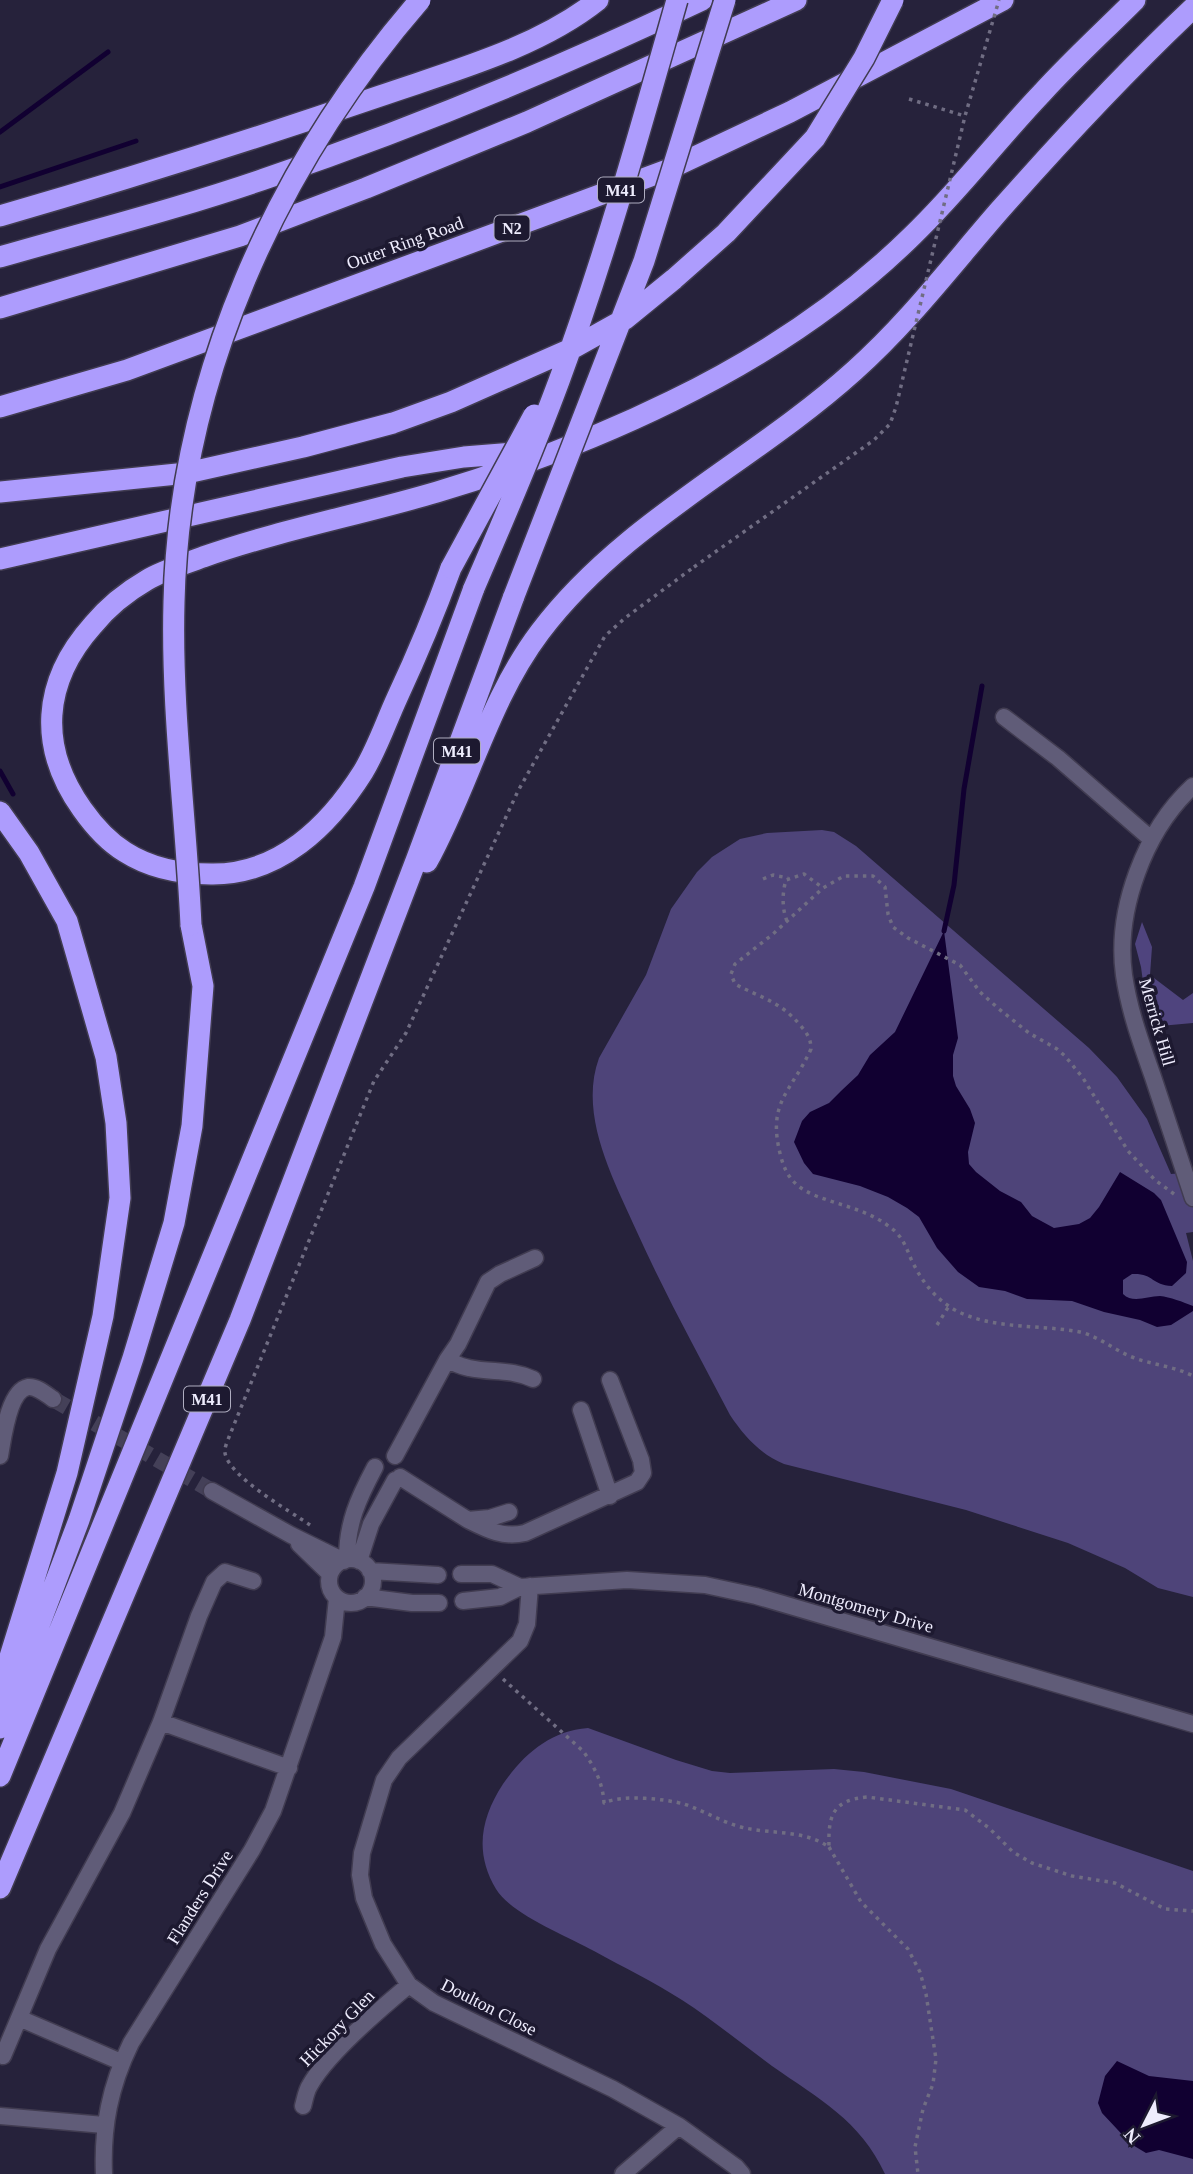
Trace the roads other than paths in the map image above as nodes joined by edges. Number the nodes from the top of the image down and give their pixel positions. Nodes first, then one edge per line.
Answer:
1 (420, 0) edge
2 (598, 0) edge
3 (677, 0) edge
4 (702, 0) edge
5 (725, 0) edge
6 (796, 0) edge
7 (892, 0) edge
8 (1001, 0) edge
9 (1135, 0) edge
10 (1193, 8) edge
11 (0, 216) edge
12 (0, 257) edge
13 (0, 308) edge
14 (560, 379) junction
15 (0, 407) edge
16 (558, 452) junction
17 (0, 492) edge
18 (0, 559) edge
19 (1004, 717) dead end
20 (1193, 786) edge
21 (0, 812) edge
22 (1151, 839) junction
23 (399, 904) junction
24 (1193, 1198) edge
25 (535, 1258) dead end
26 (447, 1360) junction
27 (533, 1379) dead end
28 (610, 1380) dead end
29 (53, 1399) tunnel mouth
30 (581, 1410) dead end
31 (0, 1456) edge
32 (395, 1456) junction
33 (375, 1467) junction
34 (397, 1479) junction
35 (212, 1491) tunnel mouth
36 (610, 1496) junction
37 (509, 1512) dead end
38 (468, 1520) junction
39 (291, 1535) junction
40 (355, 1563) junction
41 (330, 1574) junction
42 (461, 1574) dead end
43 (438, 1575) dead end
44 (254, 1581) dead end
45 (525, 1586) junction
46 (337, 1598) junction
47 (360, 1600) junction
48 (463, 1601) dead end
49 (439, 1603) dead end
50 (333, 1637) junction
51 (0, 1689) edge
52 (161, 1722) junction
53 (1193, 1724) edge
54 (0, 1728) edge
55 (289, 1768) junction
56 (0, 1776) edge
57 (0, 1888) edge
58 (409, 1984) junction
59 (19, 2018) junction
60 (3, 2056) dead end
61 (121, 2062) junction
62 (303, 2106) dead end
63 (0, 2116) edge
64 (104, 2124) junction
65 (679, 2126) junction
66 (104, 2174) edge
67 (624, 2174) edge
68 (742, 2174) edge

1 - 54 highway, bridge
2 - 11 highway
3 - 14 highway, M41, bridge
4 - 12 highway
5 - 23 highway, M41, bridge
6 - 13 highway
7 - 17 highway, bridge
8 - 15 highway, Outer Ring Road / N2
9 - 16 highway
10 - 23 highway
14 - 16 highway, bridge
14 - 56 highway, M41, bridge
16 - 18 highway
19 - 22 street
20 - 22 street, Merrick Hill
21 - 51 highway
22 - 24 street, Merrick Hill
23 - 57 highway, M41
25 - 26 street
26 - 27 street
26 - 32 street
28 - 36 street
29 - 31 street
30 - 36 street
32 - 33 street
32 - 34 street
33 - 34 street
33 - 40 street
34 - 38 street
34 - 40 street
35 - 39 street
36 - 38 street
37 - 38 street
39 - 40 street
39 - 41 street
40 - 41 street
40 - 43 street
40 - 47 street
41 - 46 street
42 - 45 street, Montgomery Drive
44 - 52 street
45 - 48 street, Montgomery Drive
45 - 53 street, Montgomery Drive
45 - 58 street, Doulton Close
46 - 47 street
46 - 50 street, Flanders Drive
47 - 49 street
47 - 50 street, Flanders Drive
50 - 55 street, Flanders Drive
52 - 55 street
52 - 59 street
55 - 61 street, Flanders Drive
58 - 62 street, Hickory Glen
58 - 65 street, Doulton Close
59 - 60 street
59 - 61 street
61 - 64 street, Flanders Drive
63 - 64 street
64 - 66 street, Flanders Drive
65 - 67 street
65 - 68 street, Doulton Close

